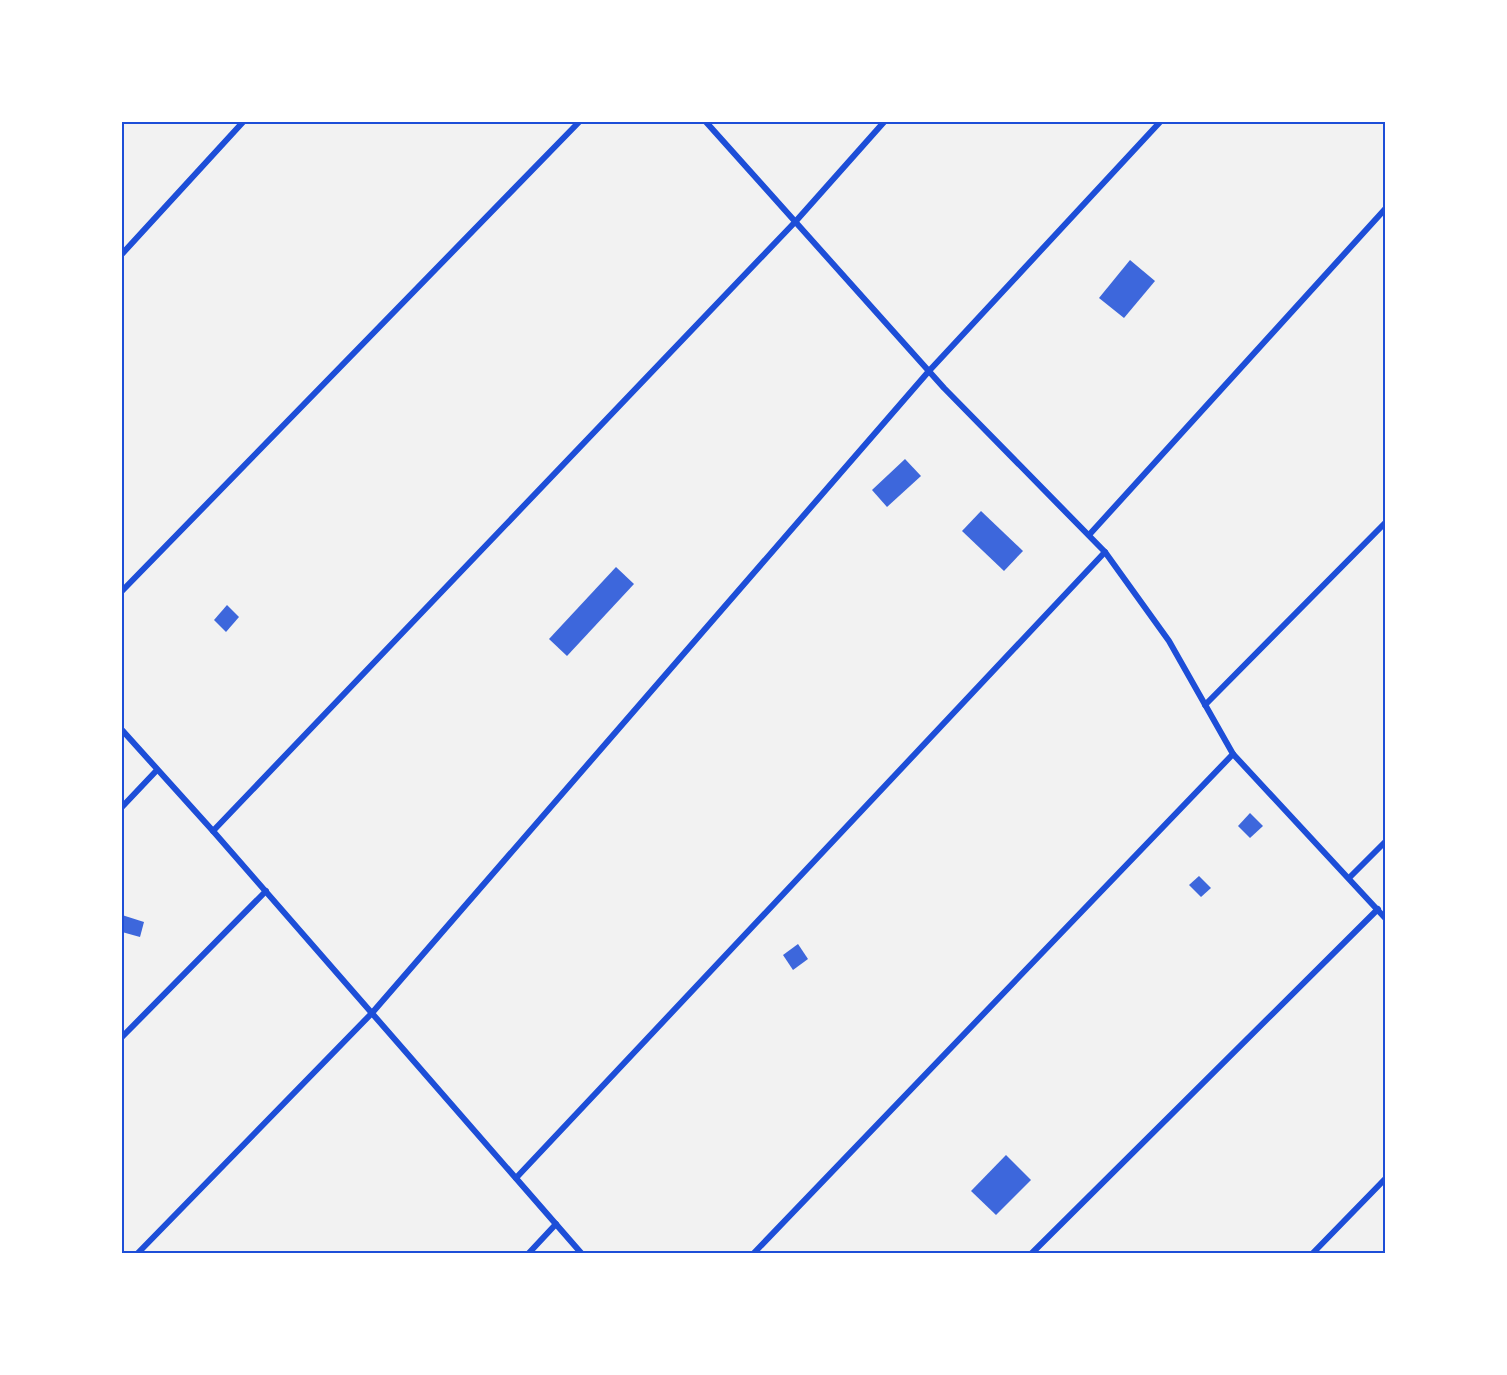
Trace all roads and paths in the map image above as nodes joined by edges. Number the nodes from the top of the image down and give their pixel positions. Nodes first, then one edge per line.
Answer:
1 (243, 122) edge
2 (579, 122) edge
3 (706, 122) edge
4 (884, 122) edge
5 (1160, 122) edge
6 (1386, 208) edge
7 (796, 221) junction
8 (122, 254) edge
9 (929, 371) junction
10 (1386, 522) edge
11 (1089, 535) junction
12 (1105, 552) junction
13 (122, 591) edge
14 (1204, 705) junction
15 (122, 730) edge
16 (1233, 754) junction
17 (157, 770) junction
18 (122, 807) edge
19 (213, 831) junction
20 (1386, 841) edge
21 (1349, 878) junction
22 (266, 891) junction
23 (1378, 909) junction
24 (1386, 918) edge
25 (372, 1013) junction
26 (122, 1036) edge
27 (516, 1178) junction
28 (1386, 1178) edge
29 (556, 1224) junction
30 (137, 1254) edge
31 (528, 1254) edge
32 (582, 1254) edge
33 (753, 1254) edge
34 (1031, 1254) edge
35 (1312, 1254) edge

1 - 8 street
2 - 13 street
3 - 7 street
4 - 7 street
5 - 9 street
6 - 11 street
7 - 9 street
7 - 19 street
9 - 11 street
9 - 25 street
10 - 14 street
11 - 12 street
12 - 14 street
12 - 27 street
14 - 16 street
15 - 17 street
16 - 21 street
16 - 33 street
17 - 18 street
17 - 19 street
19 - 22 street
20 - 21 street
21 - 23 street
22 - 25 street
22 - 26 street
23 - 24 street
23 - 34 street
25 - 27 street
25 - 30 street
27 - 29 street
28 - 35 street
29 - 31 street
29 - 32 street

